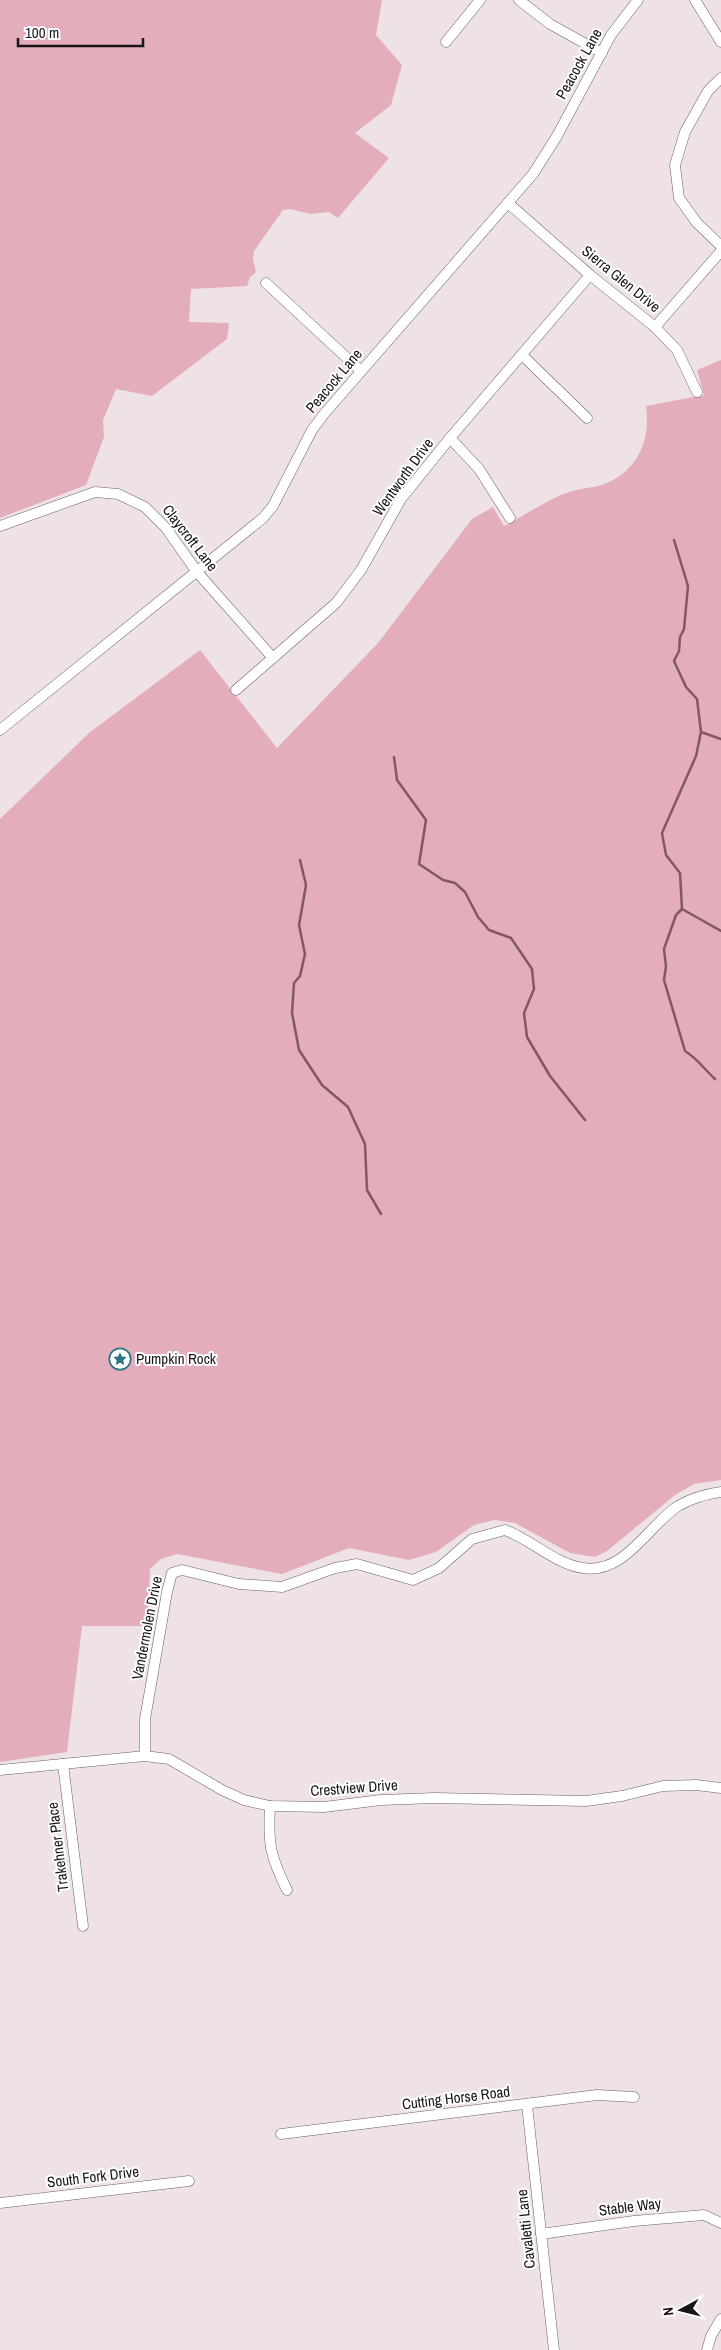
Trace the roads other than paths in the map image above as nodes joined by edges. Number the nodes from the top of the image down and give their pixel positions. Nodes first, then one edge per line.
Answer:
1 (480, 0) edge
2 (519, 0) edge
3 (638, 0) edge
4 (695, 0) edge
5 (446, 42) dead end
6 (721, 42) edge
7 (602, 53) junction
8 (721, 78) edge
9 (508, 203) junction
10 (721, 246) edge
11 (721, 251) edge
12 (590, 276) junction
13 (266, 283) dead end
14 (655, 327) junction
15 (523, 356) junction
16 (361, 372) junction
17 (697, 392) dead end
18 (587, 418) dead end
19 (450, 438) junction
20 (510, 518) dead end
21 (0, 526) edge
22 (197, 572) junction
23 (272, 658) junction
24 (236, 690) dead end
25 (0, 730) edge
26 (721, 1492) edge
27 (145, 1756) junction
28 (63, 1764) junction
29 (0, 1770) edge
30 (721, 1788) edge
31 (270, 1806) junction
32 (287, 1890) dead end
33 (83, 1926) dead end
34 (634, 2097) dead end
35 (527, 2105) junction
36 (281, 2134) dead end
37 (189, 2181) dead end
38 (0, 2202) edge
39 (721, 2223) edge
40 (541, 2234) junction
41 (721, 2319) edge
42 (554, 2350) edge
43 (707, 2350) edge

1 - 5 street
2 - 7 street
3 - 7 street, Peacock Lane
4 - 6 street
7 - 9 street, Peacock Lane
8 - 10 street
9 - 12 street, Sierra Glen Drive
9 - 16 street, Peacock Lane
11 - 14 street
12 - 14 street, Sierra Glen Drive
12 - 15 street, Wentworth Drive
13 - 16 street
14 - 17 street, Sierra Glen Drive
15 - 18 street
15 - 19 street, Wentworth Drive
16 - 22 street, Peacock Lane
19 - 20 street
19 - 23 street, Wentworth Drive
21 - 22 street, Claycroft Lane
22 - 23 street, Claycroft Lane
22 - 25 street, Peacock Lane
23 - 24 street, Wentworth Drive
26 - 27 street, Vandermolen Drive
27 - 28 street, Crestview Drive
27 - 31 street, Crestview Drive
28 - 29 street, Crestview Drive
28 - 33 street, Trakehner Place
30 - 31 street, Crestview Drive
31 - 32 street
34 - 35 street, Cutting Horse Road
35 - 36 street, Cutting Horse Road
35 - 40 street, Cavaletti Lane
37 - 38 street, South Fork Drive
39 - 40 street, Stable Way
40 - 42 street, Cavaletti Lane
41 - 43 street

